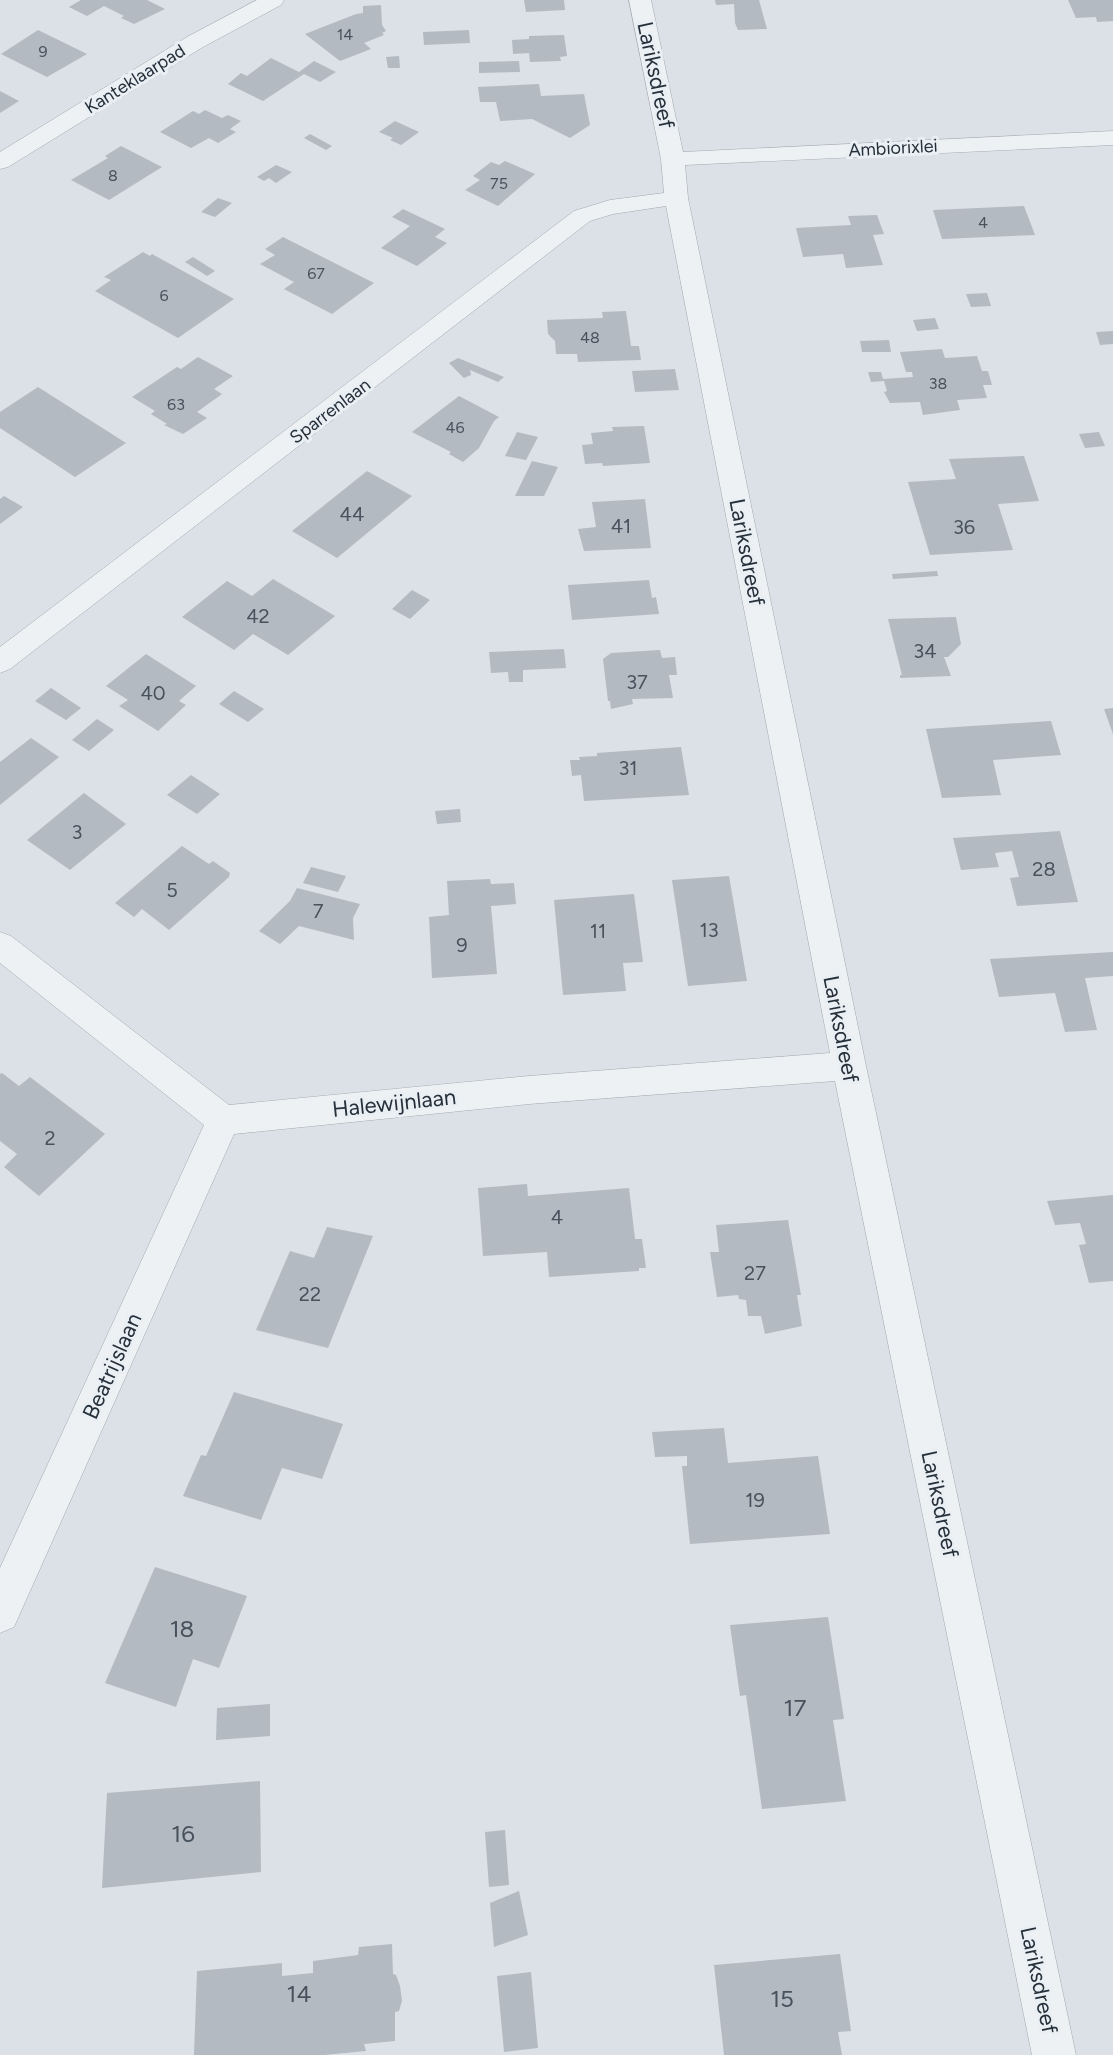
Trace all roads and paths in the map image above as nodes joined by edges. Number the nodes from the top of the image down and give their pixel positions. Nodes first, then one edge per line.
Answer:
1 (273, 0) edge
2 (640, 0) edge
3 (1113, 138) edge
4 (673, 159) junction
5 (0, 162) edge
6 (676, 198) junction
7 (0, 662) edge
8 (0, 945) edge
9 (849, 1066) junction
10 (224, 1120) junction
11 (0, 1612) edge
12 (1054, 2055) edge

1 - 5 street, Kanteklaarpad
2 - 4 street, Lariksdreef
3 - 4 street, Ambiorixlei
4 - 6 street, Lariksdreef
6 - 7 street, Sparrenlaan
6 - 9 street, Lariksdreef
8 - 10 street
9 - 10 street, Halewijnlaan
9 - 12 street, Lariksdreef
10 - 11 street, Beatrijslaan

